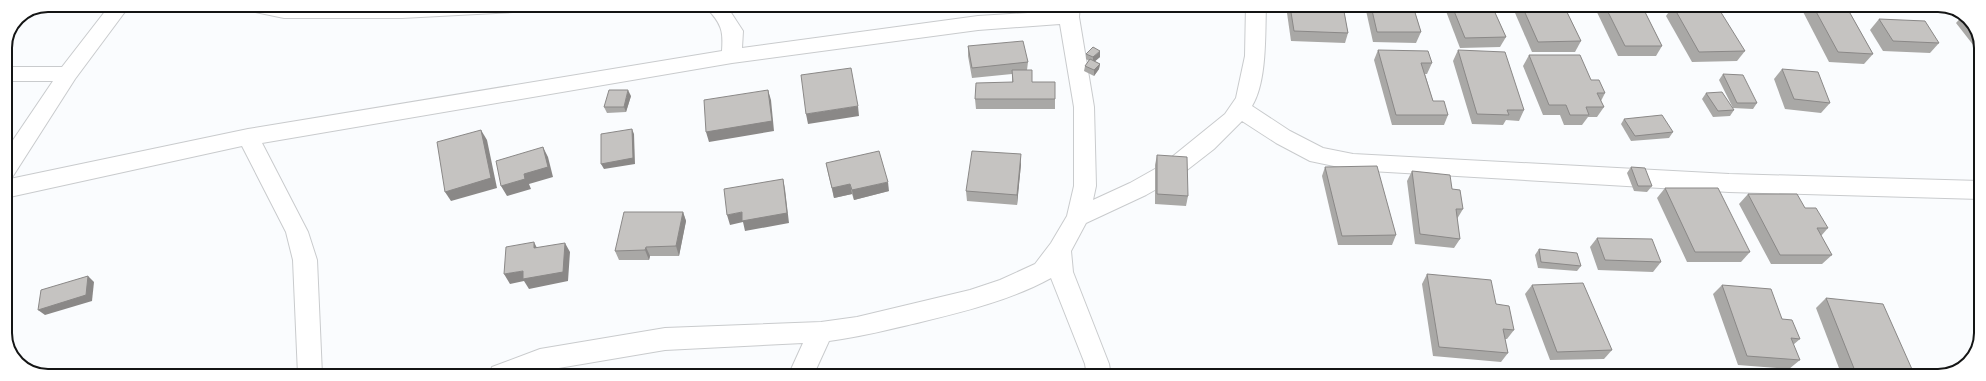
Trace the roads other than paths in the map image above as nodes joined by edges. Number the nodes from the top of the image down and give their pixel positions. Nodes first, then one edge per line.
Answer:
1 (115, 12) edge
2 (721, 12) edge
3 (1062, 12) edge
4 (1069, 12) edge
5 (1256, 12) edge
6 (732, 56) junction
7 (12, 74) edge
8 (68, 74) junction
9 (1240, 109) junction
10 (248, 138) junction
11 (12, 159) edge
12 (12, 188) edge
13 (1974, 190) edge
14 (1078, 217) junction
15 (1059, 250) junction
16 (821, 332) junction
17 (310, 369) edge
18 (517, 369) edge
19 (803, 369) edge
20 (1098, 369) edge

1 - 8 street
2 - 6 street
3 - 6 street
4 - 14 street
5 - 9 street
6 - 10 street
7 - 8 street
8 - 11 street
9 - 13 street
9 - 14 street
10 - 12 street
10 - 17 street
14 - 15 street
15 - 16 street
15 - 20 street
16 - 18 street
16 - 19 street

